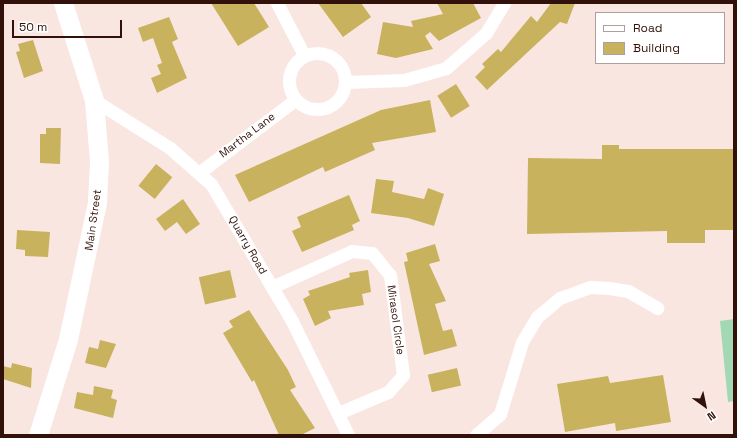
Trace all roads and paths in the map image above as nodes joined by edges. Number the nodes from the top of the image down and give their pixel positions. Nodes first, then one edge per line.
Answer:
1 (63, 3) edge
2 (277, 3) edge
3 (504, 3) edge
4 (304, 55) junction
5 (345, 82) junction
6 (94, 100) junction
7 (295, 100) junction
8 (200, 172) junction
9 (272, 287) junction
10 (657, 308) dead end
11 (338, 413) junction
12 (38, 435) edge
13 (348, 435) edge
14 (476, 435) edge

1 - 6 main road, Main Street
2 - 4 street
3 - 5 street
4 - 5 street
4 - 7 street
5 - 7 street
6 - 8 street, Quarry Road
6 - 12 main road, Main Street
7 - 8 street, Martha Lane
8 - 9 street, Quarry Road
9 - 11 street, Quarry Road
9 - 11 street, Mirasol Circle
10 - 14 street
11 - 13 street, Quarry Road

